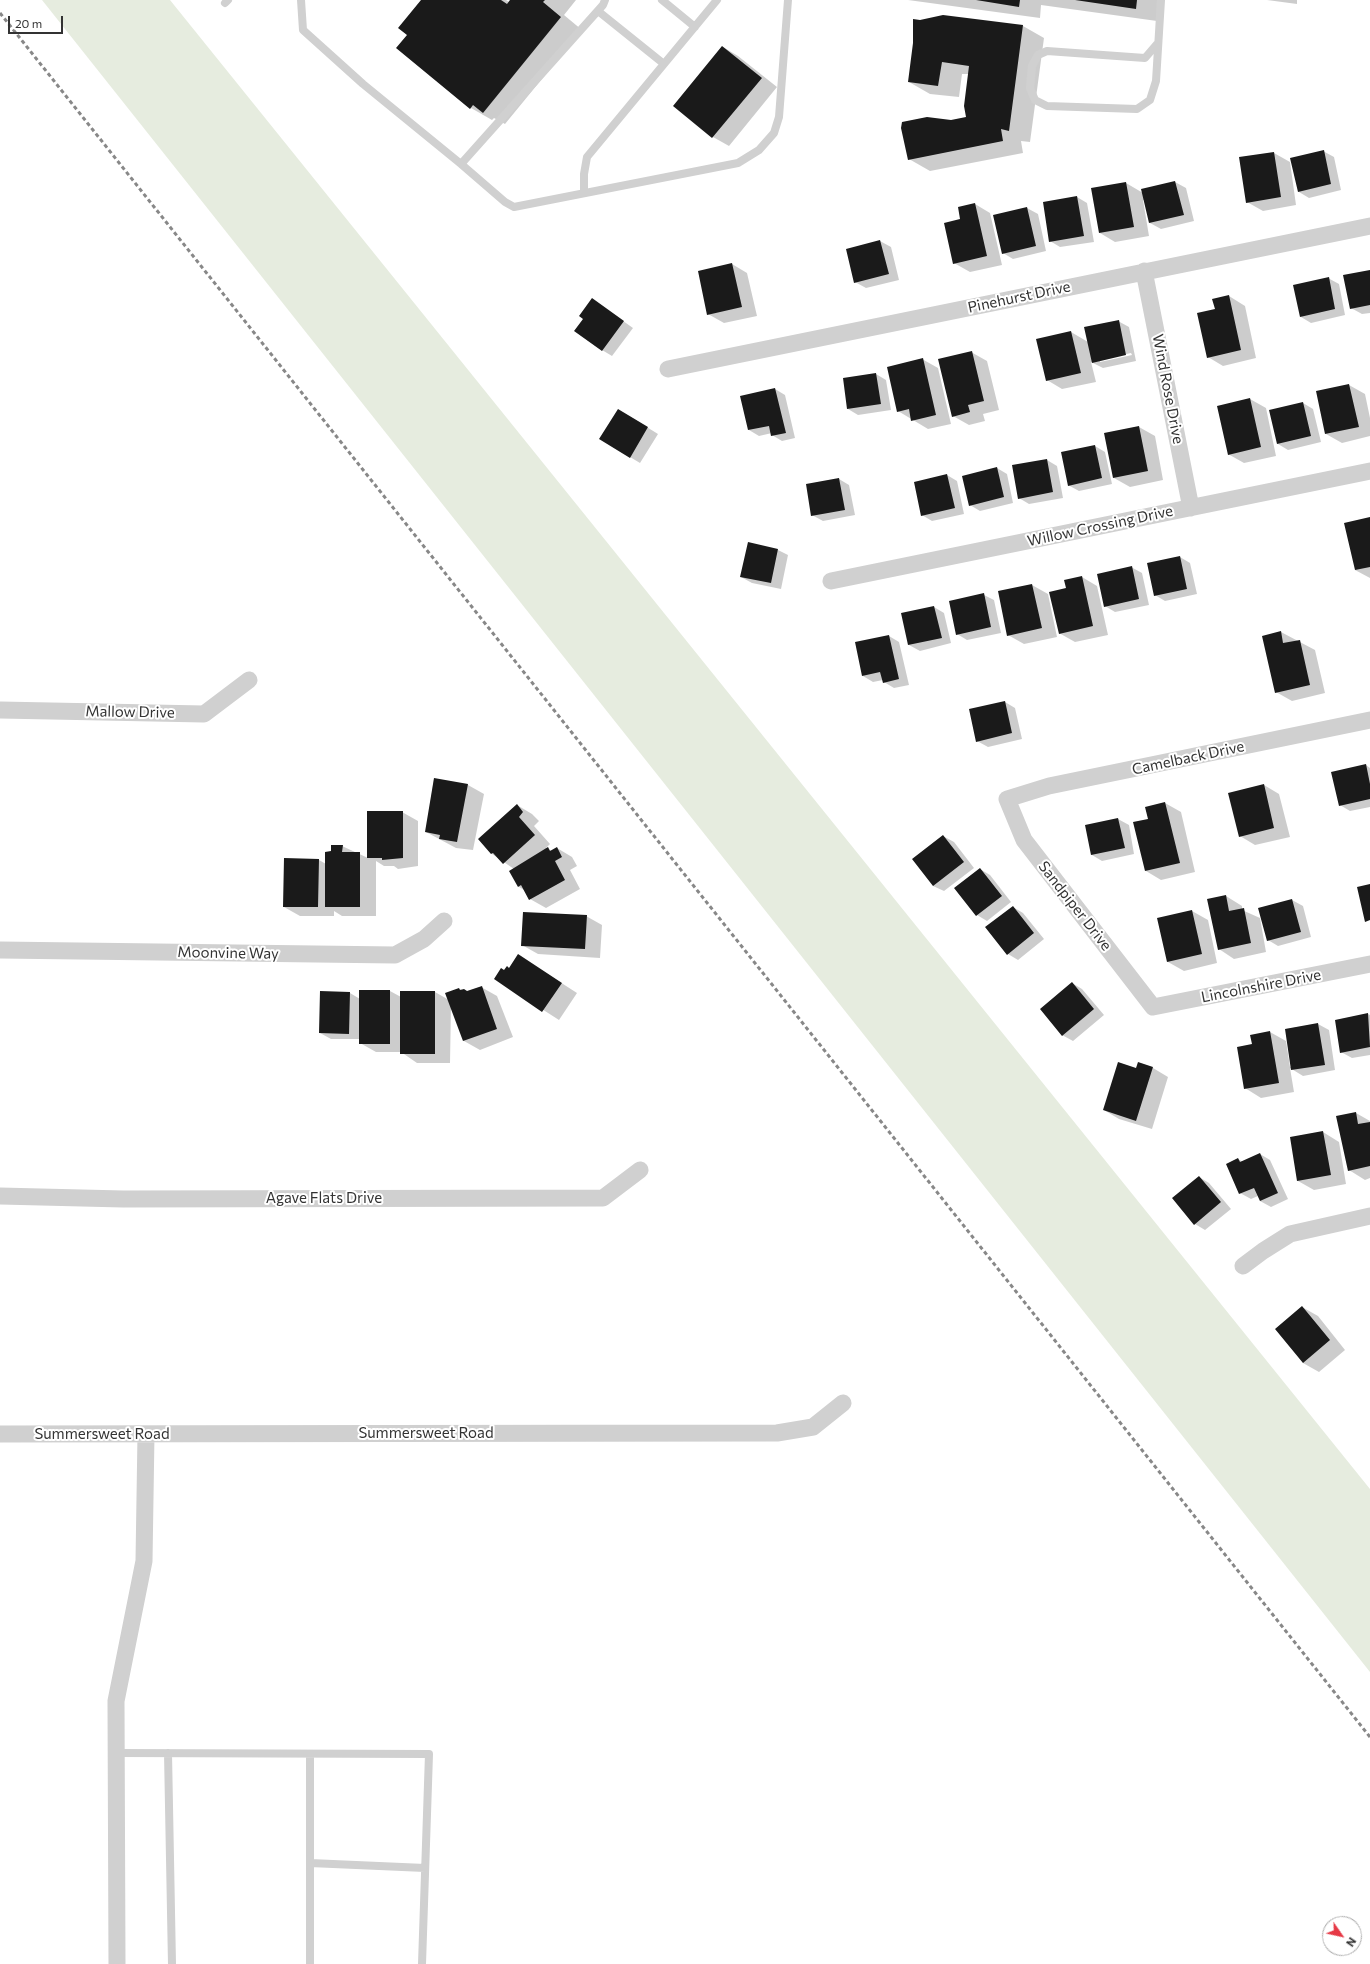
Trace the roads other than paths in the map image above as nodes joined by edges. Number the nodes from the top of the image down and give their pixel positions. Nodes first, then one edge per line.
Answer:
1 (300, 0) edge
2 (605, 0) edge
3 (662, 0) edge
4 (717, 0) edge
5 (788, 0) edge
6 (1161, 0) edge
7 (598, 11) junction
8 (695, 27) junction
9 (1157, 44) junction
10 (664, 64) junction
11 (461, 164) junction
12 (584, 193) junction
13 (1370, 226) edge
14 (1144, 271) junction
15 (668, 369) dead end
16 (1370, 471) edge
17 (1191, 508) junction
18 (831, 581) dead end
19 (249, 680) dead end
20 (0, 710) edge
21 (1370, 720) edge
22 (1007, 799) joint
23 (444, 922) dead end
24 (0, 950) edge
25 (1370, 964) edge
26 (1153, 1007) joint
27 (640, 1170) dead end
28 (0, 1196) edge
29 (1370, 1216) edge
30 (1243, 1266) dead end
31 (843, 1404) dead end
32 (0, 1434) edge
33 (146, 1434) junction
34 (116, 1753) junction
35 (168, 1753) junction
36 (310, 1754) junction
37 (310, 1863) junction
38 (425, 1868) junction
39 (117, 1964) edge
40 (172, 1964) edge
41 (310, 1964) edge
42 (422, 1964) edge

1 - 11 lane
2 - 7 lane
3 - 8 lane
4 - 8 lane
5 - 12 lane
6 - 9 lane
7 - 10 lane
7 - 11 lane
8 - 10 lane
9 - 9 lane
10 - 12 lane
11 - 12 lane
13 - 14 street, Pinehurst Drive
14 - 15 street, Pinehurst Drive
14 - 17 street, Wind Rose Drive
16 - 17 street, Willow Crossing Drive
17 - 18 street, Willow Crossing Drive
19 - 20 street, Mallow Drive
21 - 22 street, Camelback Drive
22 - 26 street, Sandpiper Drive
23 - 24 street, Moonvine Way
25 - 26 street, Lincolnshire Drive
27 - 28 street, Agave Flats Drive
29 - 30 street
31 - 33 street, Summersweet Road
32 - 33 street, Summersweet Road
33 - 34 street
34 - 35 lane
34 - 39 street
35 - 36 lane
35 - 40 lane
36 - 37 lane
36 - 38 lane
37 - 38 lane
37 - 41 lane
38 - 42 lane

